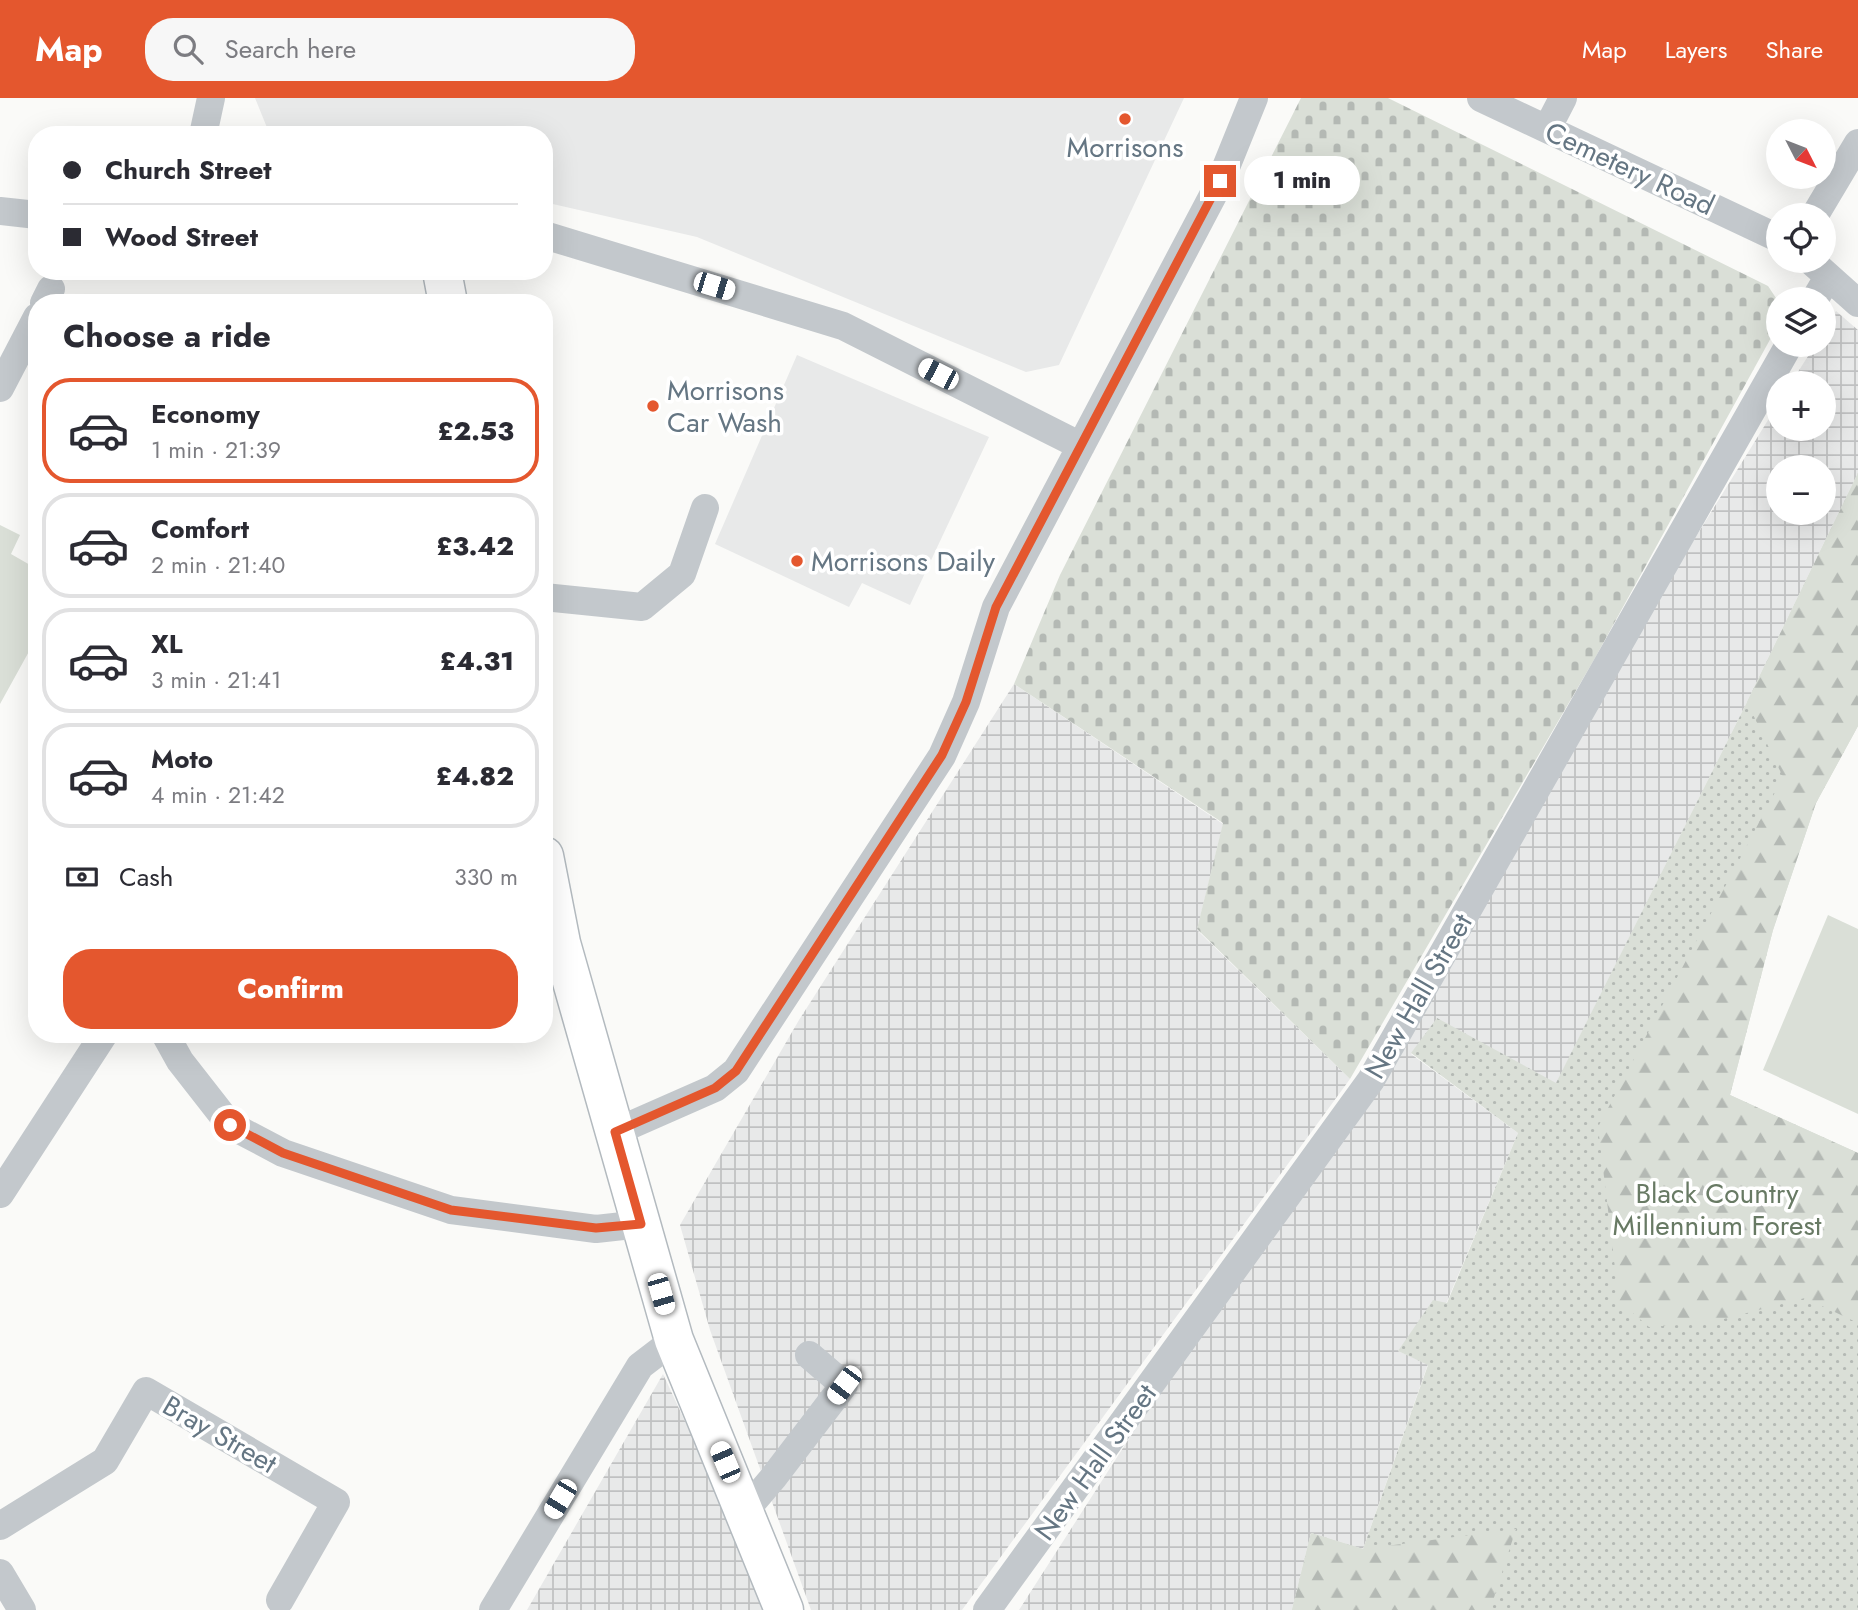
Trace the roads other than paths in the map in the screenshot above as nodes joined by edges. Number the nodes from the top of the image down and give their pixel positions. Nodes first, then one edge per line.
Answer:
1 (211, 98) edge
2 (1254, 98) edge
3 (1482, 98) edge
4 (1563, 98) edge
5 (206, 126) edge
6 (1547, 128) junction
7 (1858, 143) edge
8 (1822, 203) edge
9 (0, 211) edge
10 (28, 214) edge
11 (1766, 232) edge
12 (553, 238) edge
13 (1818, 279) edge
14 (1858, 303) edge
15 (28, 334) edge
16 (1782, 357) edge
17 (0, 388) edge
18 (1081, 446) junction
19 (705, 508) dead end
20 (553, 598) edge
21 (553, 902) edge
22 (98, 1043) edge
23 (170, 1043) edge
24 (615, 1132) junction
25 (0, 1194) edge
26 (641, 1224) junction
27 (674, 1340) junction
28 (809, 1355) dead end
29 (745, 1511) junction
30 (0, 1526) edge
31 (0, 1573) edge
32 (280, 1601) dead end
33 (22, 1610) edge
34 (494, 1610) edge
35 (784, 1610) edge
36 (987, 1610) edge

1 - 5 street
2 - 18 street
3 - 6 street, Cemetery Road
4 - 6 street
6 - 11 street, Cemetery Road
7 - 8 street
9 - 10 street
12 - 18 street
13 - 14 street
15 - 17 street
16 - 36 street, New Hall Street
18 - 24 street
19 - 20 street
21 - 24 street
22 - 25 street
23 - 26 street
24 - 26 street
26 - 27 street
27 - 29 street
27 - 34 street
28 - 29 street
29 - 35 street
30 - 32 street, Bray Street
31 - 33 street

